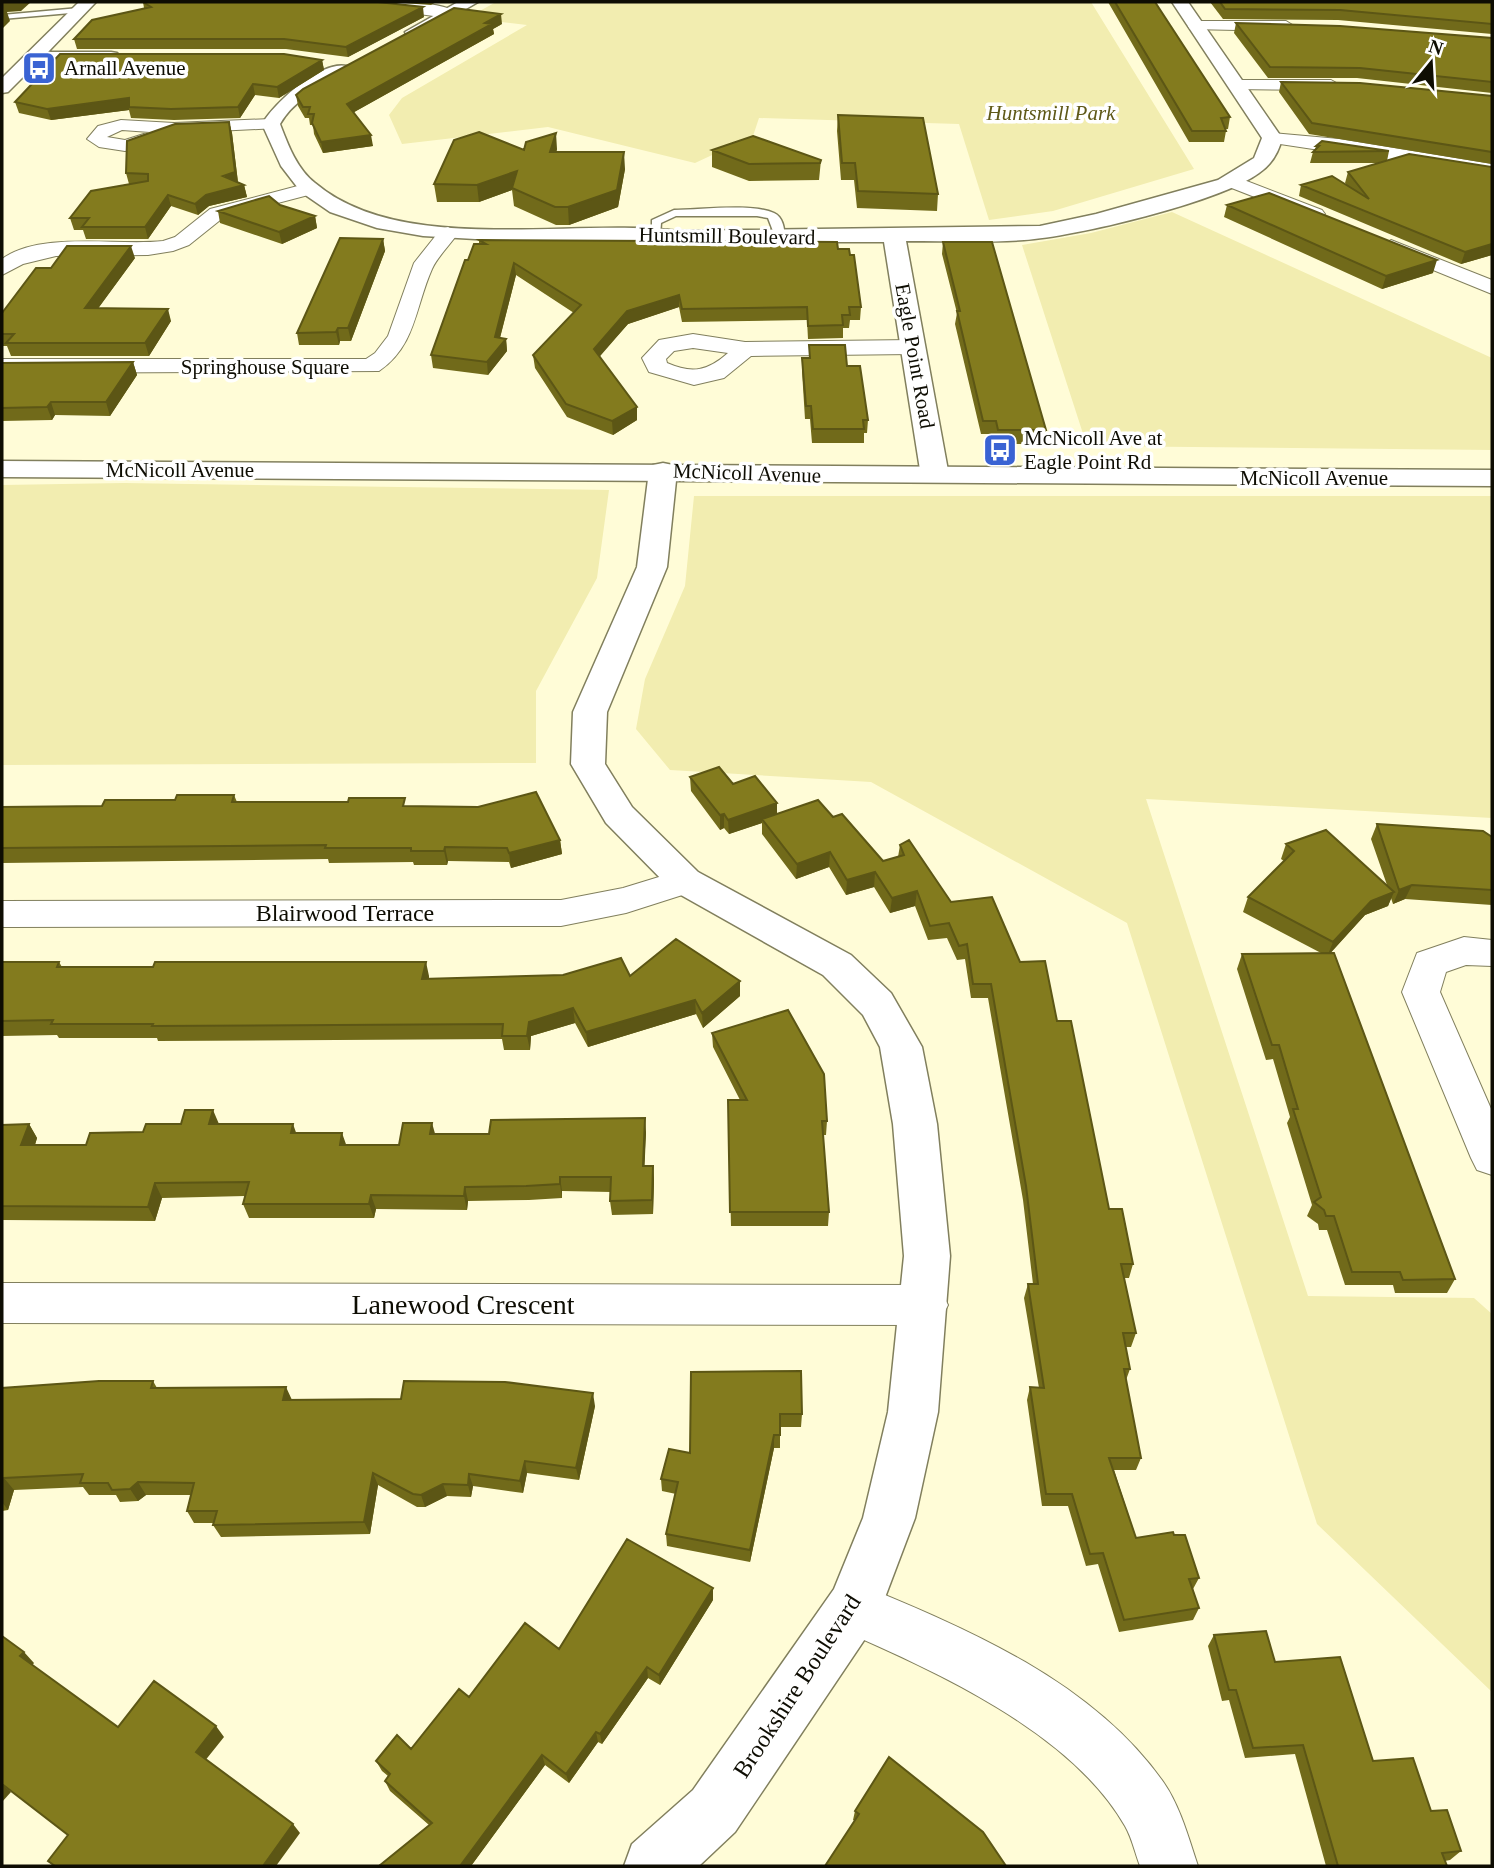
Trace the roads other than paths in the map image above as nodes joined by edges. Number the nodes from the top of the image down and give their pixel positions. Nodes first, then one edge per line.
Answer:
1 (351, 2) edge
2 (470, 2) edge
3 (1180, 2) edge
4 (84, 6) edge
5 (449, 13) junction
6 (2, 18) edge
7 (66, 23) junction
8 (1196, 26) junction
9 (1300, 26) edge
10 (397, 40) edge
11 (32, 57) junction
12 (135, 57) edge
13 (322, 61) edge
14 (3, 85) edge
15 (1238, 85) junction
16 (1347, 86) edge
17 (271, 124) junction
18 (174, 128) edge
19 (1272, 138) junction
20 (1492, 170) edge
21 (1231, 181) junction
22 (309, 189) junction
23 (1339, 224) edge
24 (448, 233) junction
25 (894, 237) junction
26 (1376, 239) edge
27 (2, 270) edge
28 (1491, 286) edge
29 (913, 347) junction
30 (745, 349) dead end
31 (2, 366) edge
32 (2, 469) edge
33 (663, 471) junction
34 (935, 476) junction
35 (1492, 478) edge
36 (685, 881) junction
37 (2, 914) edge
38 (1492, 953) edge
39 (1492, 1158) edge
40 (2, 1303) edge
41 (925, 1305) junction
42 (855, 1608) junction
43 (654, 1866) edge
44 (1169, 1866) edge

1 - 5 street
2 - 5 street
3 - 8 street
4 - 6 lane
4 - 7 street
5 - 10 street
6 - 7 lane
7 - 11 street
8 - 9 street
8 - 15 street
11 - 12 street
11 - 14 street
13 - 17 street
15 - 16 street
15 - 19 street
17 - 18 street
17 - 22 street, Huntsmill Boulevard
19 - 20 street
19 - 21 street, Huntsmill Boulevard
21 - 23 street
21 - 25 street, Huntsmill Boulevard
22 - 24 street, Huntsmill Boulevard
22 - 27 street
24 - 25 street, Huntsmill Boulevard
24 - 31 street, Springhouse Square
25 - 29 street, Eagle Point Road
26 - 28 street
29 - 30 street
29 - 34 street, Eagle Point Road
32 - 33 street, McNicoll Avenue
33 - 34 street, McNicoll Avenue
33 - 36 street, Brookshire Boulevard
34 - 35 street, McNicoll Avenue
36 - 37 street, Blairwood Terrace
36 - 41 street, Brookshire Boulevard
38 - 39 street
40 - 41 street, Lanewood Crescent
41 - 42 street, Brookshire Boulevard
42 - 43 street, Brookshire Boulevard
42 - 44 street

